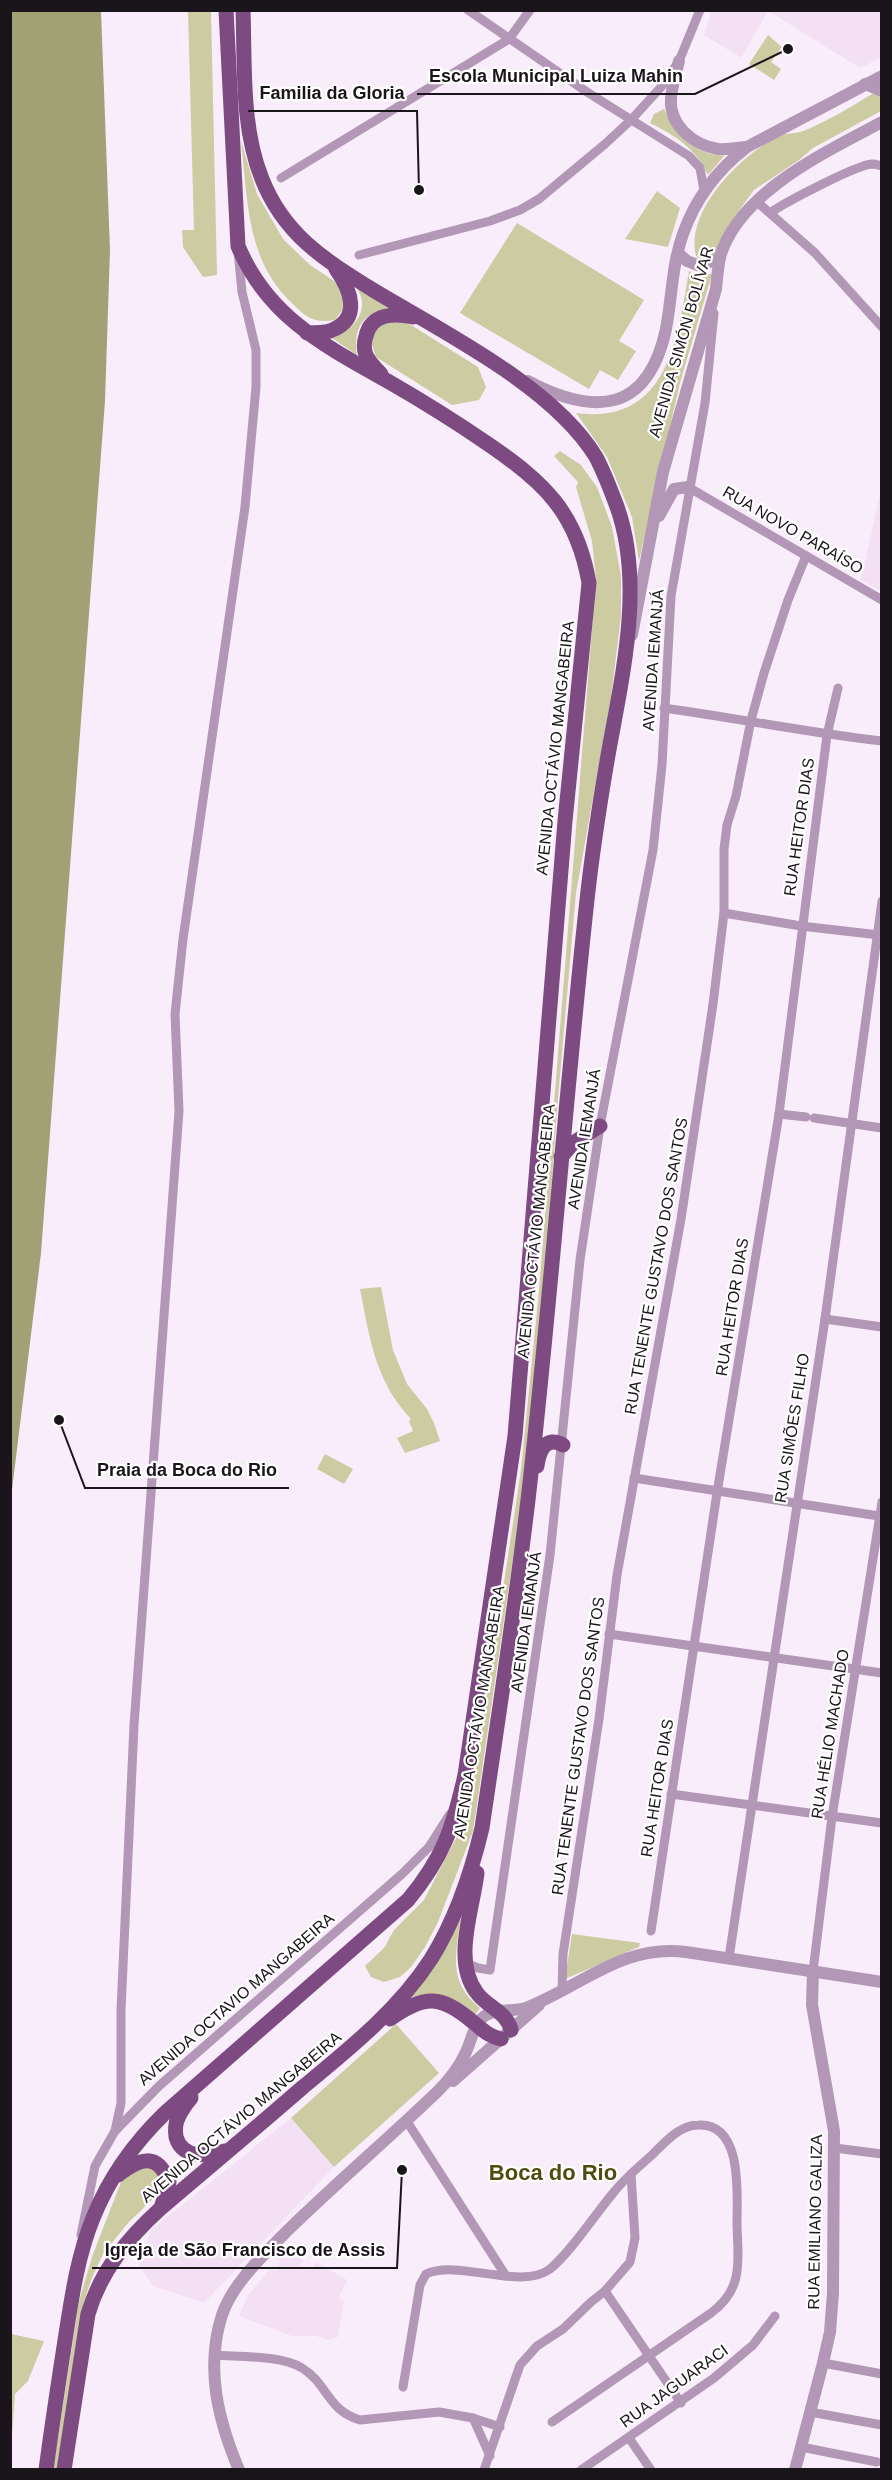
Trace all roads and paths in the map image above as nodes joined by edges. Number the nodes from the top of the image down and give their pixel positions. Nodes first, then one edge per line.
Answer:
1 (226, 10) edge
2 (243, 10) edge
3 (468, 10) edge
4 (530, 10) edge
5 (699, 10) edge
6 (509, 39) junction
7 (679, 61) junction
8 (882, 76) edge
9 (865, 84) junction
10 (882, 91) edge
11 (631, 120) junction
12 (880, 121) edge
13 (747, 147) junction
14 (882, 166) edge
15 (281, 178) dead end
16 (704, 190) junction
17 (756, 201) junction
18 (770, 213) junction
19 (238, 246) junction
20 (678, 253) junction
21 (359, 255) dead end
22 (720, 258) junction
23 (335, 266) junction
24 (716, 289) junction
25 (422, 320) junction
26 (882, 327) edge
27 (307, 333) junction
28 (504, 368) junction
29 (388, 382) junction
30 (688, 487) junction
31 (650, 536) junction
32 (806, 556) junction
33 (882, 600) edge
34 (627, 647) junction
35 (838, 688) dead end
36 (664, 708) junction
37 (751, 720) junction
38 (827, 735) junction
39 (882, 741) edge
40 (882, 901) edge
41 (724, 913) junction
42 (801, 926) junction
43 (878, 935) edge
44 (779, 1114) junction
45 (853, 1123) junction
46 (600, 1126) junction
47 (882, 1128) edge
48 (561, 1157) junction
49 (825, 1319) junction
50 (882, 1327) edge
51 (562, 1445) junction
52 (634, 1478) junction
53 (717, 1493) junction
54 (528, 1497) junction
55 (882, 1502) edge
56 (796, 1504) junction
57 (879, 1516) junction
58 (870, 1578) junction
59 (882, 1579) edge
60 (609, 1634) junction
61 (694, 1645) junction
62 (774, 1656) junction
63 (854, 1668) junction
64 (882, 1673) edge
65 (465, 1775) junction
66 (671, 1794) junction
67 (753, 1805) junction
68 (832, 1816) junction
69 (882, 1823) edge
70 (482, 1828) junction
71 (651, 1931) dead end
72 (729, 1958) junction
73 (466, 1963) junction
74 (813, 1971) junction
75 (882, 1982) edge
76 (562, 1990) junction
77 (549, 1997) junction
78 (496, 2011) junction
79 (477, 2025) junction
80 (506, 2035) junction
81 (353, 2045) junction
82 (205, 2078) junction
83 (440, 2089) junction
84 (406, 2120) junction
85 (115, 2131) junction
86 (835, 2148) junction
87 (228, 2150) junction
88 (882, 2154) edge
89 (631, 2174) junction
90 (111, 2179) junction
91 (160, 2208) junction
92 (77, 2271) junction
93 (506, 2276) junction
94 (605, 2291) junction
95 (775, 2316) dead end
96 (214, 2355) junction
97 (650, 2356) junction
98 (823, 2363) junction
99 (882, 2374) edge
100 (404, 2387) dead end
101 (681, 2403) junction
102 (810, 2412) junction
103 (473, 2418) junction
104 (552, 2422) dead end
105 (882, 2425) edge
106 (500, 2427) junction
107 (629, 2438) junction
108 (801, 2447) junction
109 (490, 2456) junction
110 (877, 2462) dead end
111 (46, 2469) edge
112 (64, 2469) edge
113 (239, 2469) edge
114 (484, 2469) edge
115 (581, 2469) edge
116 (651, 2469) edge
117 (795, 2469) edge

1 - 19 main road, AVENIDA OCTÁVIO MANGABEIRA
2 - 23 main road, AVENIDA OCTÁVIO MANGABEIRA
3 - 6 street
4 - 6 street
5 - 7 street
6 - 11 street
6 - 15 street
7 - 11 street
7 - 13 street
8 - 9 street, AVENIDA SIMÓN BOLÍVAR
9 - 10 street
9 - 13 street, AVENIDA SIMÓN BOLÍVAR
11 - 16 street
11 - 21 street
12 - 17 street, AVENIDA SIMÓN BOLÍVAR
13 - 16 street, AVENIDA SIMÓN BOLÍVAR
14 - 18 street
16 - 20 street, AVENIDA SIMÓN BOLÍVAR
17 - 18 street
17 - 22 street, AVENIDA SIMÓN BOLÍVAR
18 - 26 street
19 - 27 main road, AVENIDA OCTÁVIO MANGABEIRA
19 - 85 street
20 - 22 street
20 - 28 street, AVENIDA SIMÓN BOLÍVAR
22 - 24 street, AVENIDA SIMÓN BOLÍVAR
23 - 25 main road, AVENIDA OCTÁVIO MANGABEIRA
23 - 27 main road
24 - 30 street, AVENIDA IEMANJÁ
24 - 31 street, AVENIDA SIMÓN BOLÍVAR
25 - 28 main road, AVENIDA OCTÁVIO MANGABEIRA
25 - 29 main road
27 - 29 main road, AVENIDA OCTÁVIO MANGABEIRA
28 - 34 main road, AVENIDA OCTÁVIO MANGABEIRA
29 - 65 main road, AVENIDA OCTÁVIO MANGABEIRA
30 - 31 street
30 - 32 street, RUA NOVO PARAÍSO
30 - 36 street, AVENIDA IEMANJÁ
31 - 34 street, AVENIDA SIMÓN BOLÍVAR
32 - 33 street, RUA NOVO PARAÍSO
32 - 37 street, RUA TENENTE GUSTAVO DOS SANTOS
34 - 48 main road, AVENIDA OCTÁVIO MANGABEIRA
35 - 38 street, RUA HEITOR DIAS
36 - 37 street
36 - 46 street, AVENIDA IEMANJÁ
37 - 38 street
37 - 41 street, RUA TENENTE GUSTAVO DOS SANTOS
38 - 39 street
38 - 42 street, RUA HEITOR DIAS
40 - 43 street, RUA SIMÕES FILHO
41 - 42 street
41 - 52 street, RUA TENENTE GUSTAVO DOS SANTOS
42 - 43 street
42 - 44 street, RUA HEITOR DIAS
43 - 45 street, RUA SIMÕES FILHO
44 - 45 street
44 - 53 street, RUA HEITOR DIAS
45 - 47 street
45 - 49 street, RUA SIMÕES FILHO
46 - 48 main road
46 - 51 street, AVENIDA IEMANJÁ
48 - 54 main road, AVENIDA OCTÁVIO MANGABEIRA
49 - 50 street
49 - 56 street, RUA SIMÕES FILHO
51 - 54 main road
51 - 73 street, AVENIDA IEMANJÁ
52 - 53 street
52 - 60 street, RUA TENENTE GUSTAVO DOS SANTOS
53 - 56 street
53 - 61 street, RUA HEITOR DIAS
54 - 70 main road, AVENIDA OCTÁVIO MANGABEIRA
55 - 57 street, RUA HÉLIO MACHADO
56 - 57 street
56 - 62 street, RUA SIMÕES FILHO
57 - 58 street, RUA HÉLIO MACHADO
58 - 59 street
58 - 63 street, RUA HÉLIO MACHADO
60 - 61 street
60 - 76 street, RUA TENENTE GUSTAVO DOS SANTOS
61 - 62 street
61 - 66 street, RUA HEITOR DIAS
62 - 63 street
62 - 67 street, RUA SIMÕES FILHO
63 - 64 street
63 - 68 street, RUA HÉLIO MACHADO
65 - 82 main road, AVENIDA OCTÁVIO MANGABEIRA
65 - 85 street, AVENIDA OCTAVIO MANGABEIRA
66 - 67 street
66 - 71 street, RUA HEITOR DIAS
67 - 68 street
67 - 72 street, RUA SIMÕES FILHO
68 - 69 street
68 - 74 street, RUA HÉLIO MACHADO
70 - 73 main road
70 - 81 main road, AVENIDA OCTÁVIO MANGABEIRA
72 - 74 street
72 - 76 street
73 - 78 main road
74 - 75 street
74 - 86 street, RUA EMILIANO GALIZA
76 - 77 street
77 - 78 street
77 - 80 street
78 - 79 street
78 - 80 main road
79 - 80 main road
79 - 81 main road
79 - 83 street
80 - 83 street
81 - 87 main road, AVENIDA OCTÁVIO MANGABEIRA
82 - 87 main road
82 - 90 main road, AVENIDA OCTÁVIO MANGABEIRA
83 - 84 street
84 - 93 street
84 - 96 street
85 - 92 street, AVENIDA OCTAVIO MANGABEIRA
86 - 88 street
86 - 98 street, RUA EMILIANO GALIZA
87 - 91 main road, AVENIDA OCTÁVIO MANGABEIRA
89 - 93 street
89 - 94 street
89 - 97 street
90 - 91 main road
90 - 92 main road, AVENIDA OCTÁVIO MANGABEIRA
91 - 112 main road, AVENIDA OCTÁVIO MANGABEIRA
92 - 111 main road, AVENIDA OCTÁVIO MANGABEIRA
93 - 100 street
94 - 97 street
94 - 106 street
95 - 101 street, RUA JAGUARACI
96 - 103 street
96 - 113 street
97 - 101 street
97 - 104 street
98 - 99 street
98 - 102 street, RUA EMILIANO GALIZA
101 - 107 street, RUA JAGUARACI
102 - 105 street
102 - 108 street, RUA EMILIANO GALIZA
103 - 106 street
103 - 109 street
106 - 109 street
107 - 115 street, RUA JAGUARACI
107 - 116 street
108 - 110 street
108 - 117 street, RUA EMILIANO GALIZA
109 - 114 street

